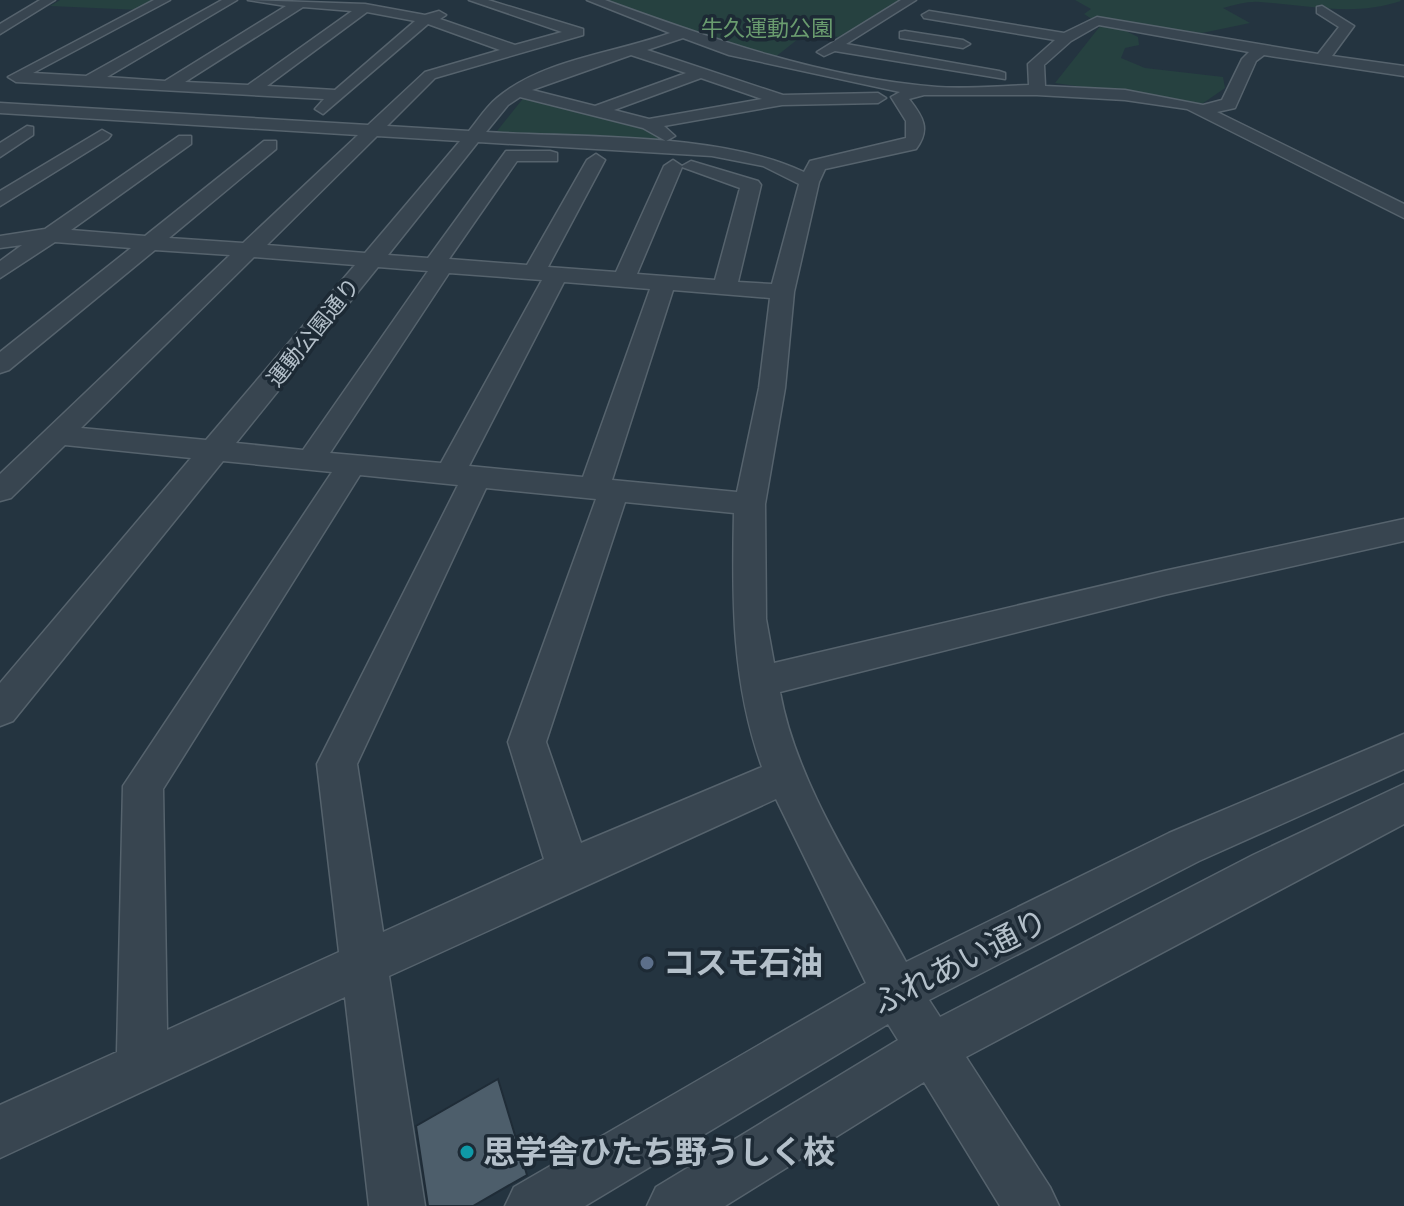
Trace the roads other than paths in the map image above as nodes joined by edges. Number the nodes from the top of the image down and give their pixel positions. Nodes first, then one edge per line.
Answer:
1 (49, 0) edge
2 (164, 0) edge
3 (231, 0) edge
4 (254, 0) edge
5 (593, 0) edge
6 (910, 0) edge
7 (949, 0) edge
8 (481, 2) edge
9 (299, 4) junction
10 (365, 8) junction
11 (1117, 10) dead end
12 (1322, 10) dead end
13 (929, 15) junction
14 (426, 19) junction
15 (1097, 21) junction
16 (0, 30) edge
17 (683, 33) junction
18 (905, 35) junction
19 (591, 36) junction
20 (1066, 38) junction
21 (832, 46) junction
22 (981, 47) dead end
23 (514, 50) junction
24 (1261, 50) junction
25 (635, 51) junction
26 (879, 55) junction
27 (404, 56) junction
28 (1322, 59) junction
29 (800, 68) junction
30 (442, 71) junction
31 (1404, 71) edge
32 (701, 73) junction
33 (16, 77) junction
34 (89, 81) junction
35 (170, 84) junction
36 (1036, 86) junction
37 (0, 88) edge
38 (253, 89) junction
39 (517, 91) junction
40 (921, 91) junction
41 (338, 95) junction
42 (899, 97) junction
43 (782, 100) junction
44 (0, 108) edge
45 (1202, 110) junction
46 (596, 111) junction
47 (649, 124) junction
48 (305, 126) junction
49 (0, 129) edge
50 (374, 130) junction
51 (72, 133) dead end
52 (473, 136) junction
53 (157, 138) dead end
54 (241, 143) dead end
55 (325, 148) dead end
56 (353, 150) junction
57 (562, 150) junction
58 (0, 152) edge
59 (671, 157) junction
60 (596, 160) junction
61 (809, 182) junction
62 (0, 200) edge
63 (1404, 212) edge
64 (51, 235) junction
65 (0, 242) edge
66 (149, 242) junction
67 (250, 250) junction
68 (374, 258) junction
69 (439, 264) junction
70 (0, 271) edge
71 (545, 272) junction
72 (624, 279) junction
73 (664, 282) junction
74 (725, 287) junction
75 (782, 292) junction
76 (0, 365) edge
77 (58, 435) junction
78 (214, 452) junction
79 (312, 458) junction
80 (352, 464) junction
81 (463, 476) junction
82 (604, 489) junction
83 (0, 491) edge
84 (750, 504) junction
85 (1404, 530) edge
86 (758, 682) junction
87 (0, 710) edge
88 (1404, 751) edge
89 (785, 776) junction
90 (1404, 803) edge
91 (569, 870) junction
92 (365, 964) junction
93 (896, 992) junction
94 (930, 1049) junction
95 (142, 1065) junction
96 (0, 1132) edge
97 (397, 1206) edge
98 (533, 1206) edge
99 (675, 1206) edge
100 (1031, 1206) edge

1 - 16 street
2 - 33 street
3 - 34 street
4 - 9 street
5 - 17 street
6 - 21 street
7 - 13 street
8 - 14 street
8 - 19 street
9 - 10 street
9 - 35 street
10 - 14 street
10 - 38 street
11 - 15 street
12 - 28 street
13 - 18 street
13 - 20 street
14 - 23 street
14 - 27 street
15 - 20 street
15 - 24 street
17 - 25 street, 運動公園通り
17 - 29 street
18 - 22 street
18 - 26 street
19 - 23 street
19 - 25 street
20 - 36 street
21 - 26 street
21 - 29 street
23 - 30 street
24 - 28 street
24 - 45 street
25 - 32 street
25 - 39 street, 運動公園通り
26 - 36 street
27 - 30 street
27 - 41 street
28 - 31 street
29 - 40 street
30 - 50 street
32 - 43 street
32 - 46 street
33 - 34 street
33 - 37 street
34 - 35 street
35 - 38 street
36 - 40 street
36 - 45 street
38 - 41 street
39 - 46 street
39 - 52 street, 運動公園通り
40 - 42 street
41 - 48 street
42 - 43 street
42 - 61 street
43 - 47 street
44 - 48 street
45 - 63 street
46 - 47 street
47 - 59 street
48 - 50 street
49 - 58 street
50 - 52 street
50 - 56 street
51 - 62 street
52 - 57 street
52 - 68 street, 運動公園通り
53 - 64 street
54 - 66 street
55 - 56 street
56 - 67 street
57 - 59 street
57 - 60 street
57 - 69 street
59 - 60 street
59 - 61 street
59 - 72 street
59 - 74 street
60 - 71 street
61 - 75 street
64 - 65 street
64 - 66 street
64 - 70 street
66 - 67 street
66 - 76 street
67 - 68 street
67 - 77 street
68 - 69 street
68 - 78 street, 運動公園通り
69 - 71 street
69 - 79 street
71 - 72 street
71 - 81 street
72 - 73 street
73 - 74 street
73 - 82 street
74 - 75 street
75 - 84 street
77 - 78 street
77 - 83 street
78 - 79 street
78 - 87 street, 運動公園通り
79 - 80 street
80 - 81 street
80 - 95 street
81 - 82 street
81 - 92 street
82 - 84 street
82 - 91 street
84 - 86 street
85 - 86 street
86 - 89 street
88 - 93 street, ふれあい通り
89 - 91 street
89 - 93 street
90 - 94 street
91 - 92 street
92 - 95 street
92 - 97 street
93 - 94 street
93 - 98 street, ふれあい通り
94 - 99 street
94 - 100 street
95 - 96 street

